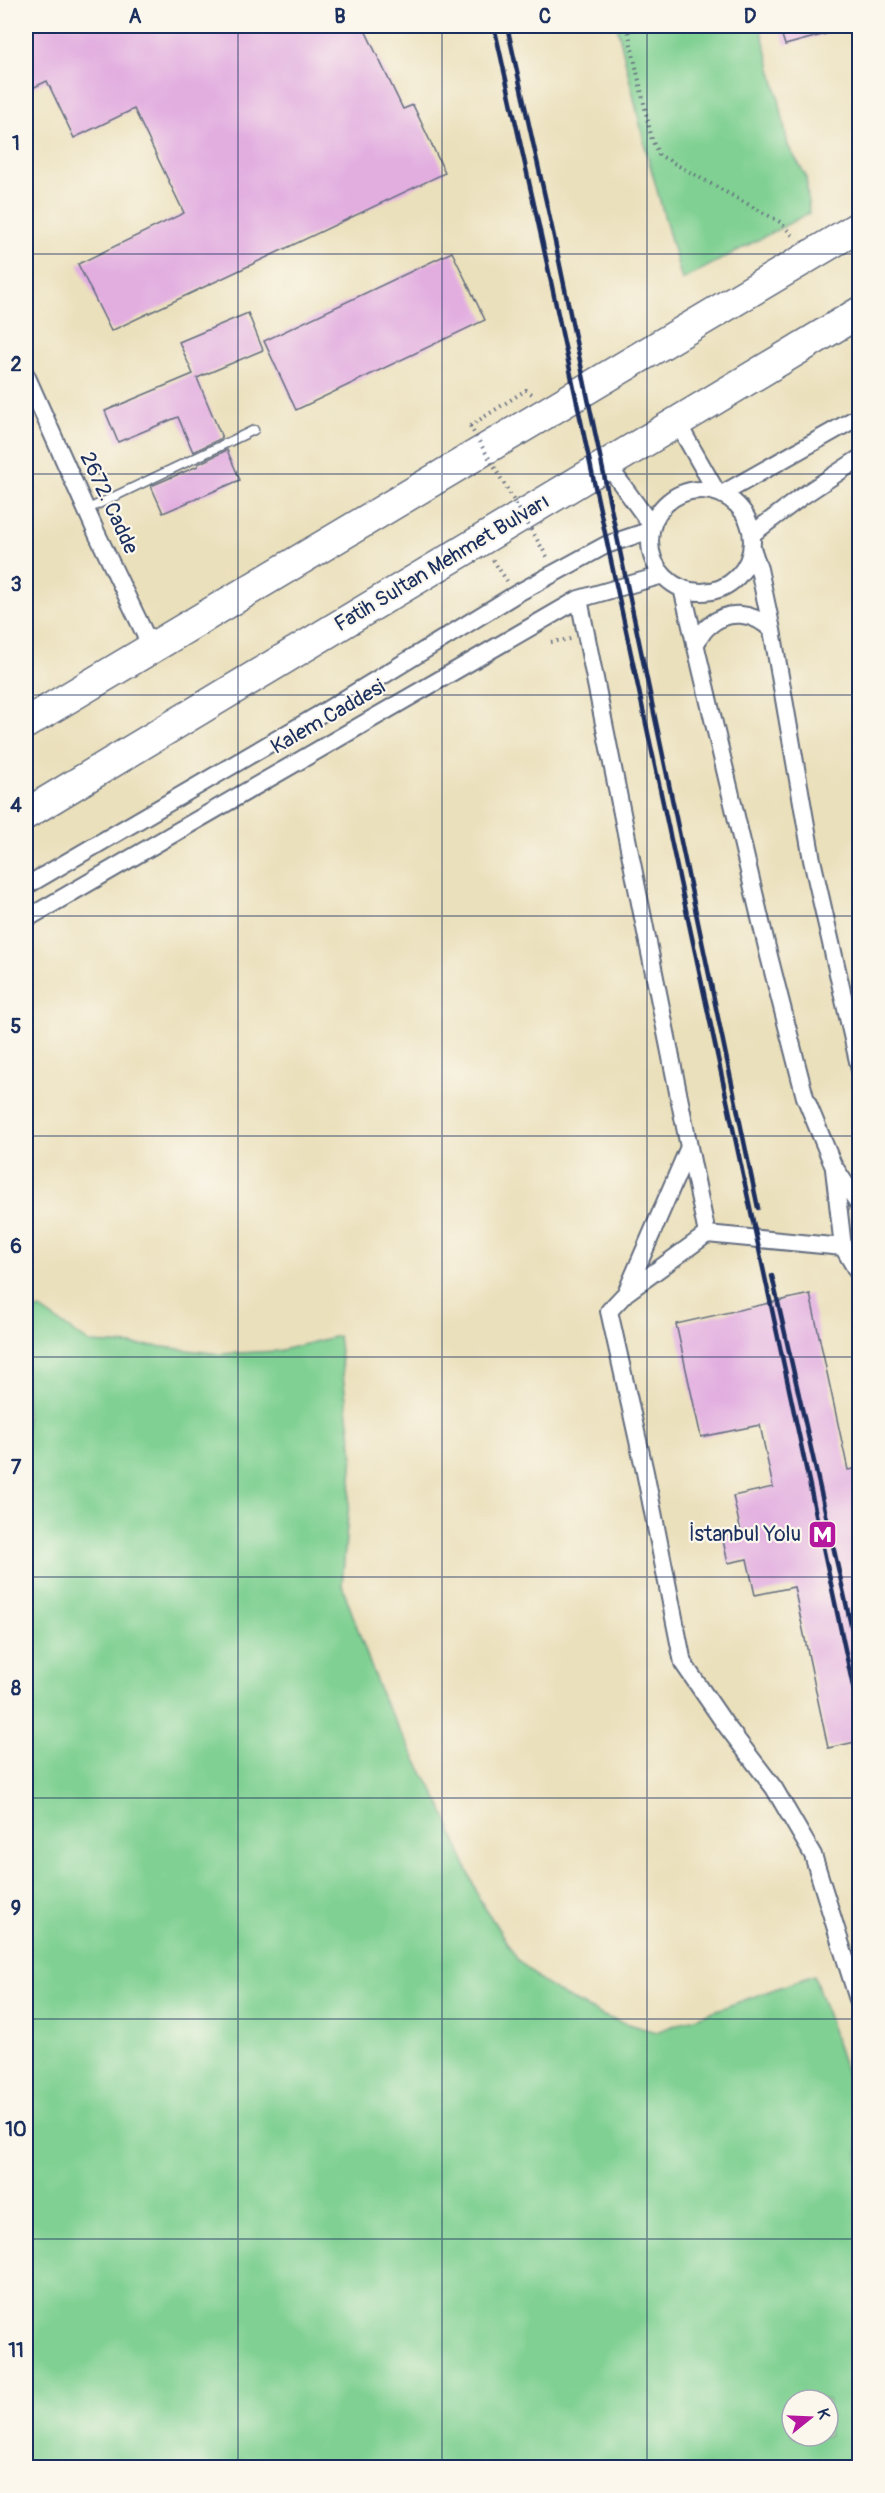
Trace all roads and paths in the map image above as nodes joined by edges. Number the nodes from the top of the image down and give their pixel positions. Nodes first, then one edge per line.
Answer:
1 (627, 26) edge
2 (860, 226) edge
3 (811, 255) junction
4 (860, 312) edge
5 (26, 375) edge
6 (500, 407) dead end
7 (860, 416) edge
8 (676, 422) junction
9 (254, 430) dead end
10 (860, 458) edge
11 (607, 464) junction
12 (719, 493) junction
13 (86, 510) junction
14 (652, 528) junction
15 (752, 541) junction
16 (549, 560) dead end
17 (663, 575) junction
18 (682, 588) junction
19 (579, 599) junction
20 (772, 630) junction
21 (696, 645) junction
22 (152, 649) junction
23 (26, 723) edge
24 (26, 814) edge
25 (26, 886) edge
26 (26, 919) edge
27 (860, 1070) edge
28 (689, 1147) junction
29 (833, 1165) junction
30 (860, 1206) edge
31 (707, 1234) junction
32 (843, 1247) junction
33 (860, 1276) edge
34 (626, 1293) junction
35 (860, 2006) edge

1 - 3 path
2 - 3 highway
3 - 22 highway
4 - 8 highway, Fatih Sultan Mehmet Bulvarı
5 - 13 street, 2672. Cadde
6 - 16 path, bridge
7 - 12 street
8 - 11 highway, Fatih Sultan Mehmet Bulvarı
8 - 12 street
9 - 13 lane
10 - 15 street
11 - 14 street
11 - 24 highway, Fatih Sultan Mehmet Bulvarı
12 - 14 street
12 - 15 street
13 - 22 street, 2672. Cadde
14 - 17 street
14 - 25 street, Kalem Caddesi
15 - 18 street
15 - 20 street
17 - 18 street
17 - 19 street, Kalem Caddesi
18 - 21 street
19 - 26 street, Kalem Caddesi
19 - 28 street
20 - 21 street
20 - 27 street
21 - 29 street
22 - 23 highway
28 - 31 street
28 - 34 street
29 - 30 street
29 - 32 street
31 - 32 street
31 - 34 street
32 - 33 street
34 - 35 street

